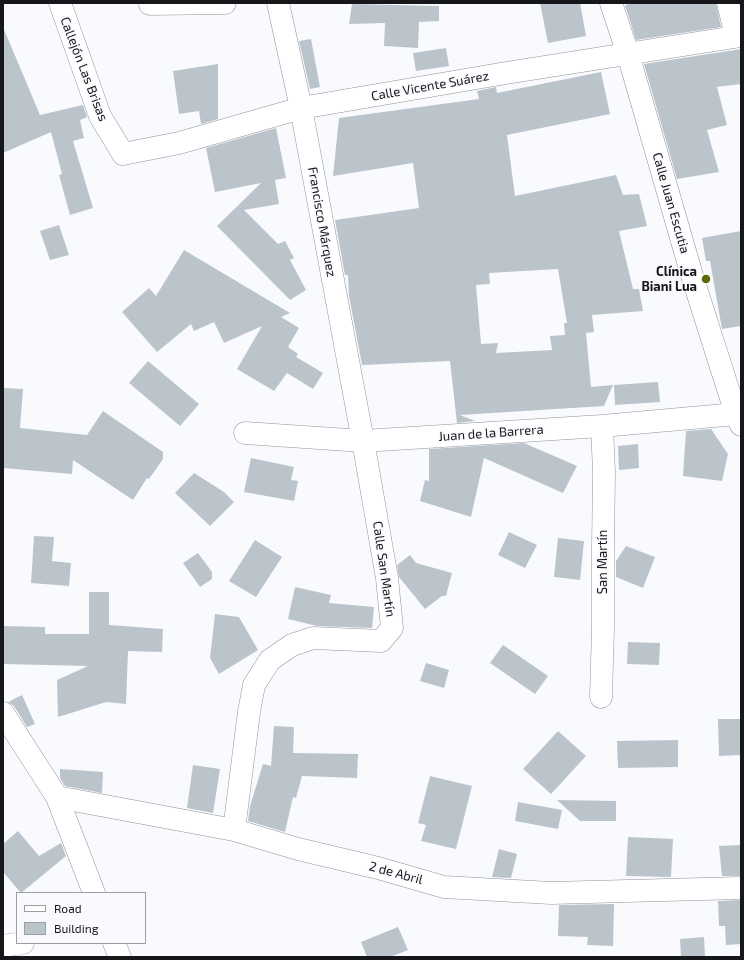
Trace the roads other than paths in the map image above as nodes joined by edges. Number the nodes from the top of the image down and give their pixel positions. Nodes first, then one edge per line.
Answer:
1 (60, 3) edge
2 (226, 3) edge
3 (278, 3) edge
4 (611, 3) edge
5 (728, 3) edge
6 (150, 4) dead end
7 (738, 36) edge
8 (628, 54) junction
9 (301, 108) junction
10 (122, 154) joint
11 (738, 420) edge
12 (602, 426) junction
13 (245, 433) dead end
14 (363, 441) junction
15 (601, 697) dead end
16 (3, 713) edge
17 (57, 797) junction
18 (234, 830) junction
19 (741, 888) edge
20 (94, 892) edge
21 (16, 944) edge
22 (114, 944) edge
23 (3, 946) edge
24 (120, 957) edge

1 - 10 street, Callejón Las Brisas
2 - 6 street
3 - 9 street, Francisco Márquez
4 - 8 street, Calle Juan Escutia
5 - 7 street
7 - 8 street, Calle Vicente Suárez
8 - 9 street, Calle Vicente Suárez
8 - 11 street, Calle Juan Escutia
9 - 10 street, Calle Vicente Suárez
9 - 14 street, Francisco Márquez
11 - 12 street, Juan de la Barrera
12 - 14 street, Juan de la Barrera
12 - 15 street, San Martín
13 - 14 street, Juan de la Barrera
14 - 18 street, Calle San Martín
16 - 17 street
17 - 18 street, 2 de Abril
17 - 20 street
18 - 19 street, 2 de Abril
21 - 23 street
22 - 24 street

